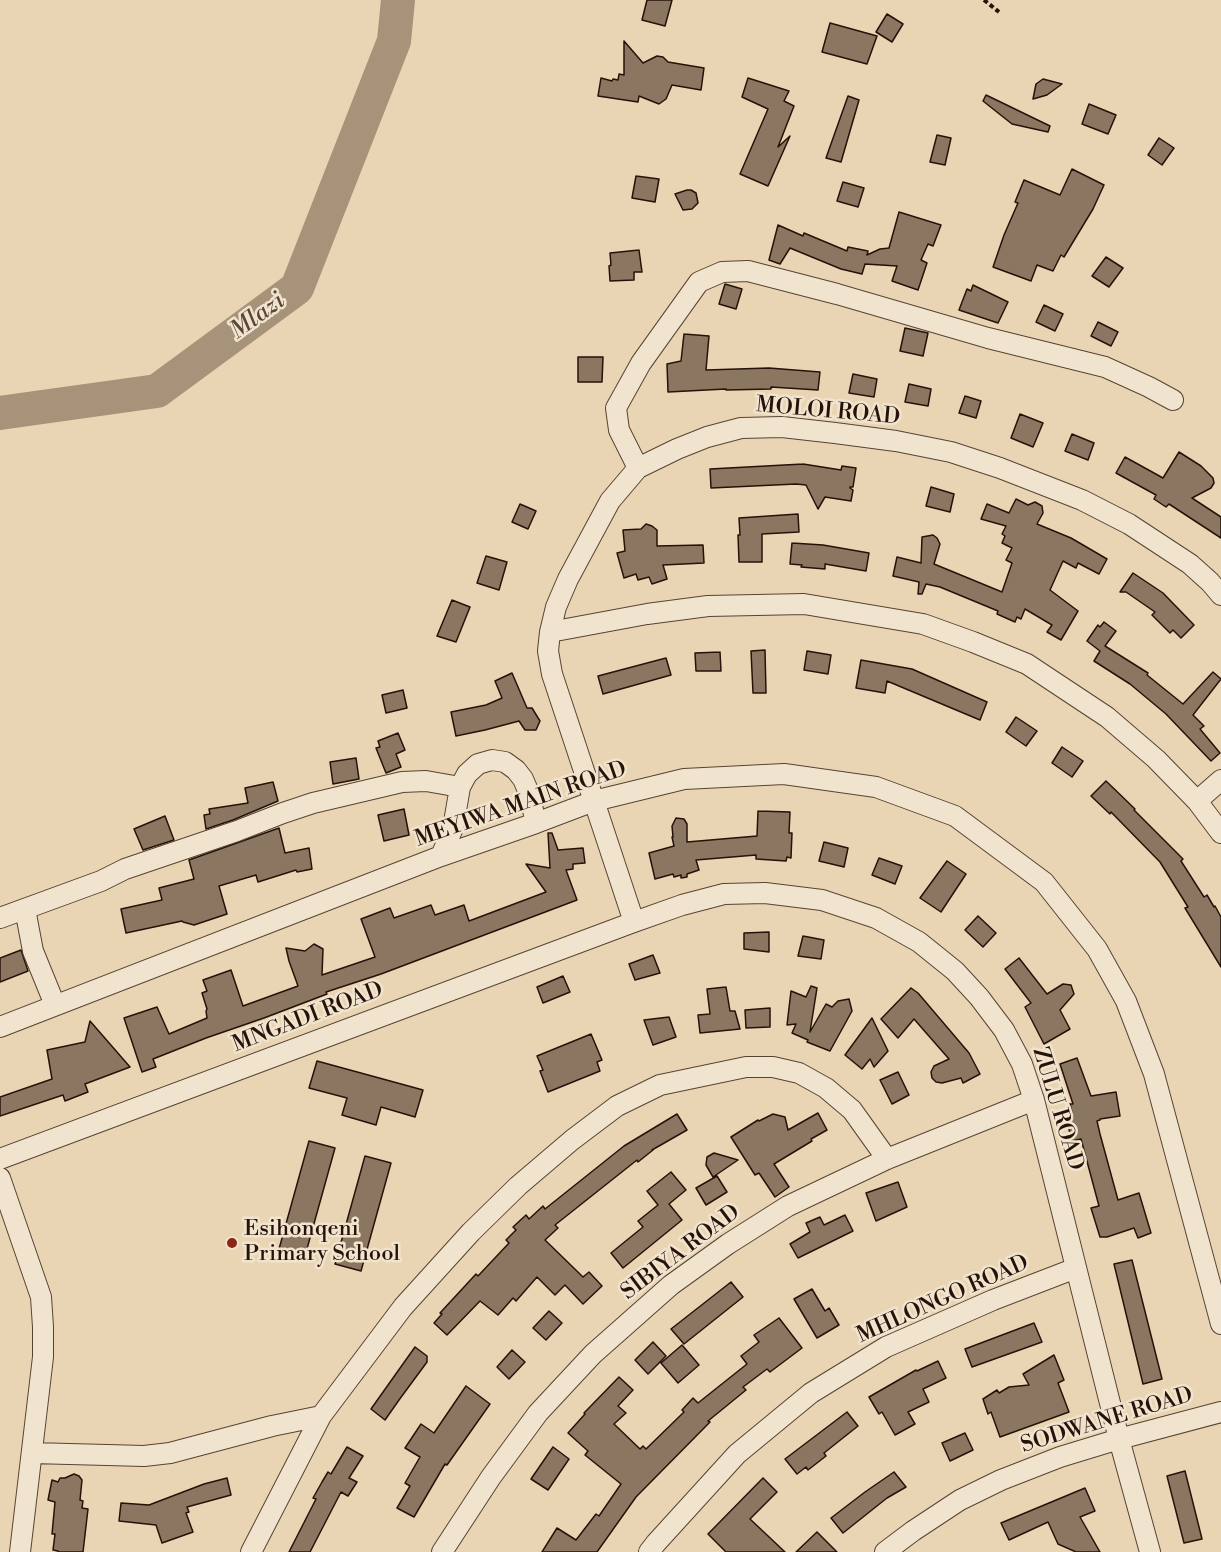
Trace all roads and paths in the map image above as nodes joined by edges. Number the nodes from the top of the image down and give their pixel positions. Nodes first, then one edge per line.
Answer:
1 (984, 0) edge
2 (999, 12) dead end
3 (1173, 400) dead end
4 (638, 468) junction
5 (1221, 595) edge
6 (550, 632) junction
7 (1221, 780) edge
8 (460, 787) junction
9 (594, 801) junction
10 (1197, 801) junction
11 (536, 823) junction
12 (1221, 833) edge
13 (441, 856) junction
14 (25, 909) junction
15 (0, 918) edge
16 (634, 922) junction
17 (55, 1005) junction
18 (0, 1027) edge
19 (1034, 1100) junction
20 (887, 1159) junction
21 (0, 1160) edge
22 (0, 1178) edge
23 (1076, 1268) junction
24 (1221, 1324) edge
25 (1221, 1412) edge
26 (321, 1416) junction
27 (1119, 1439) junction
28 (32, 1453) junction
29 (20, 1552) edge
30 (251, 1552) edge
31 (442, 1552) edge
32 (649, 1552) edge
33 (885, 1552) edge
34 (1150, 1552) edge

1 - 2 path
3 - 4 street
4 - 5 street, MOLOI ROAD
4 - 6 street, MOLOI ROAD
6 - 9 street, MOLOI ROAD
6 - 10 street
7 - 10 street
8 - 11 street
8 - 13 street
8 - 14 street
9 - 11 street, MEYIWA MAIN ROAD
9 - 16 street, MOLOI ROAD
9 - 24 street, MEYIWA MAIN ROAD
10 - 12 street
11 - 13 street, MEYIWA MAIN ROAD
13 - 17 street, MEYIWA MAIN ROAD
14 - 15 street
14 - 17 street
16 - 19 street, ZULU ROAD
16 - 21 street, MNGADI ROAD
17 - 18 street, MEYIWA MAIN ROAD
19 - 20 street, SIBIYA ROAD
19 - 23 street, ZULU ROAD
20 - 26 street
20 - 31 street, SIBIYA ROAD
22 - 28 street
23 - 27 street, ZULU ROAD
23 - 32 street, MHLONGO ROAD
25 - 27 street, SODWANE ROAD
26 - 28 street
26 - 30 street
27 - 33 street, SODWANE ROAD
27 - 34 street, ZULU ROAD
28 - 29 street

